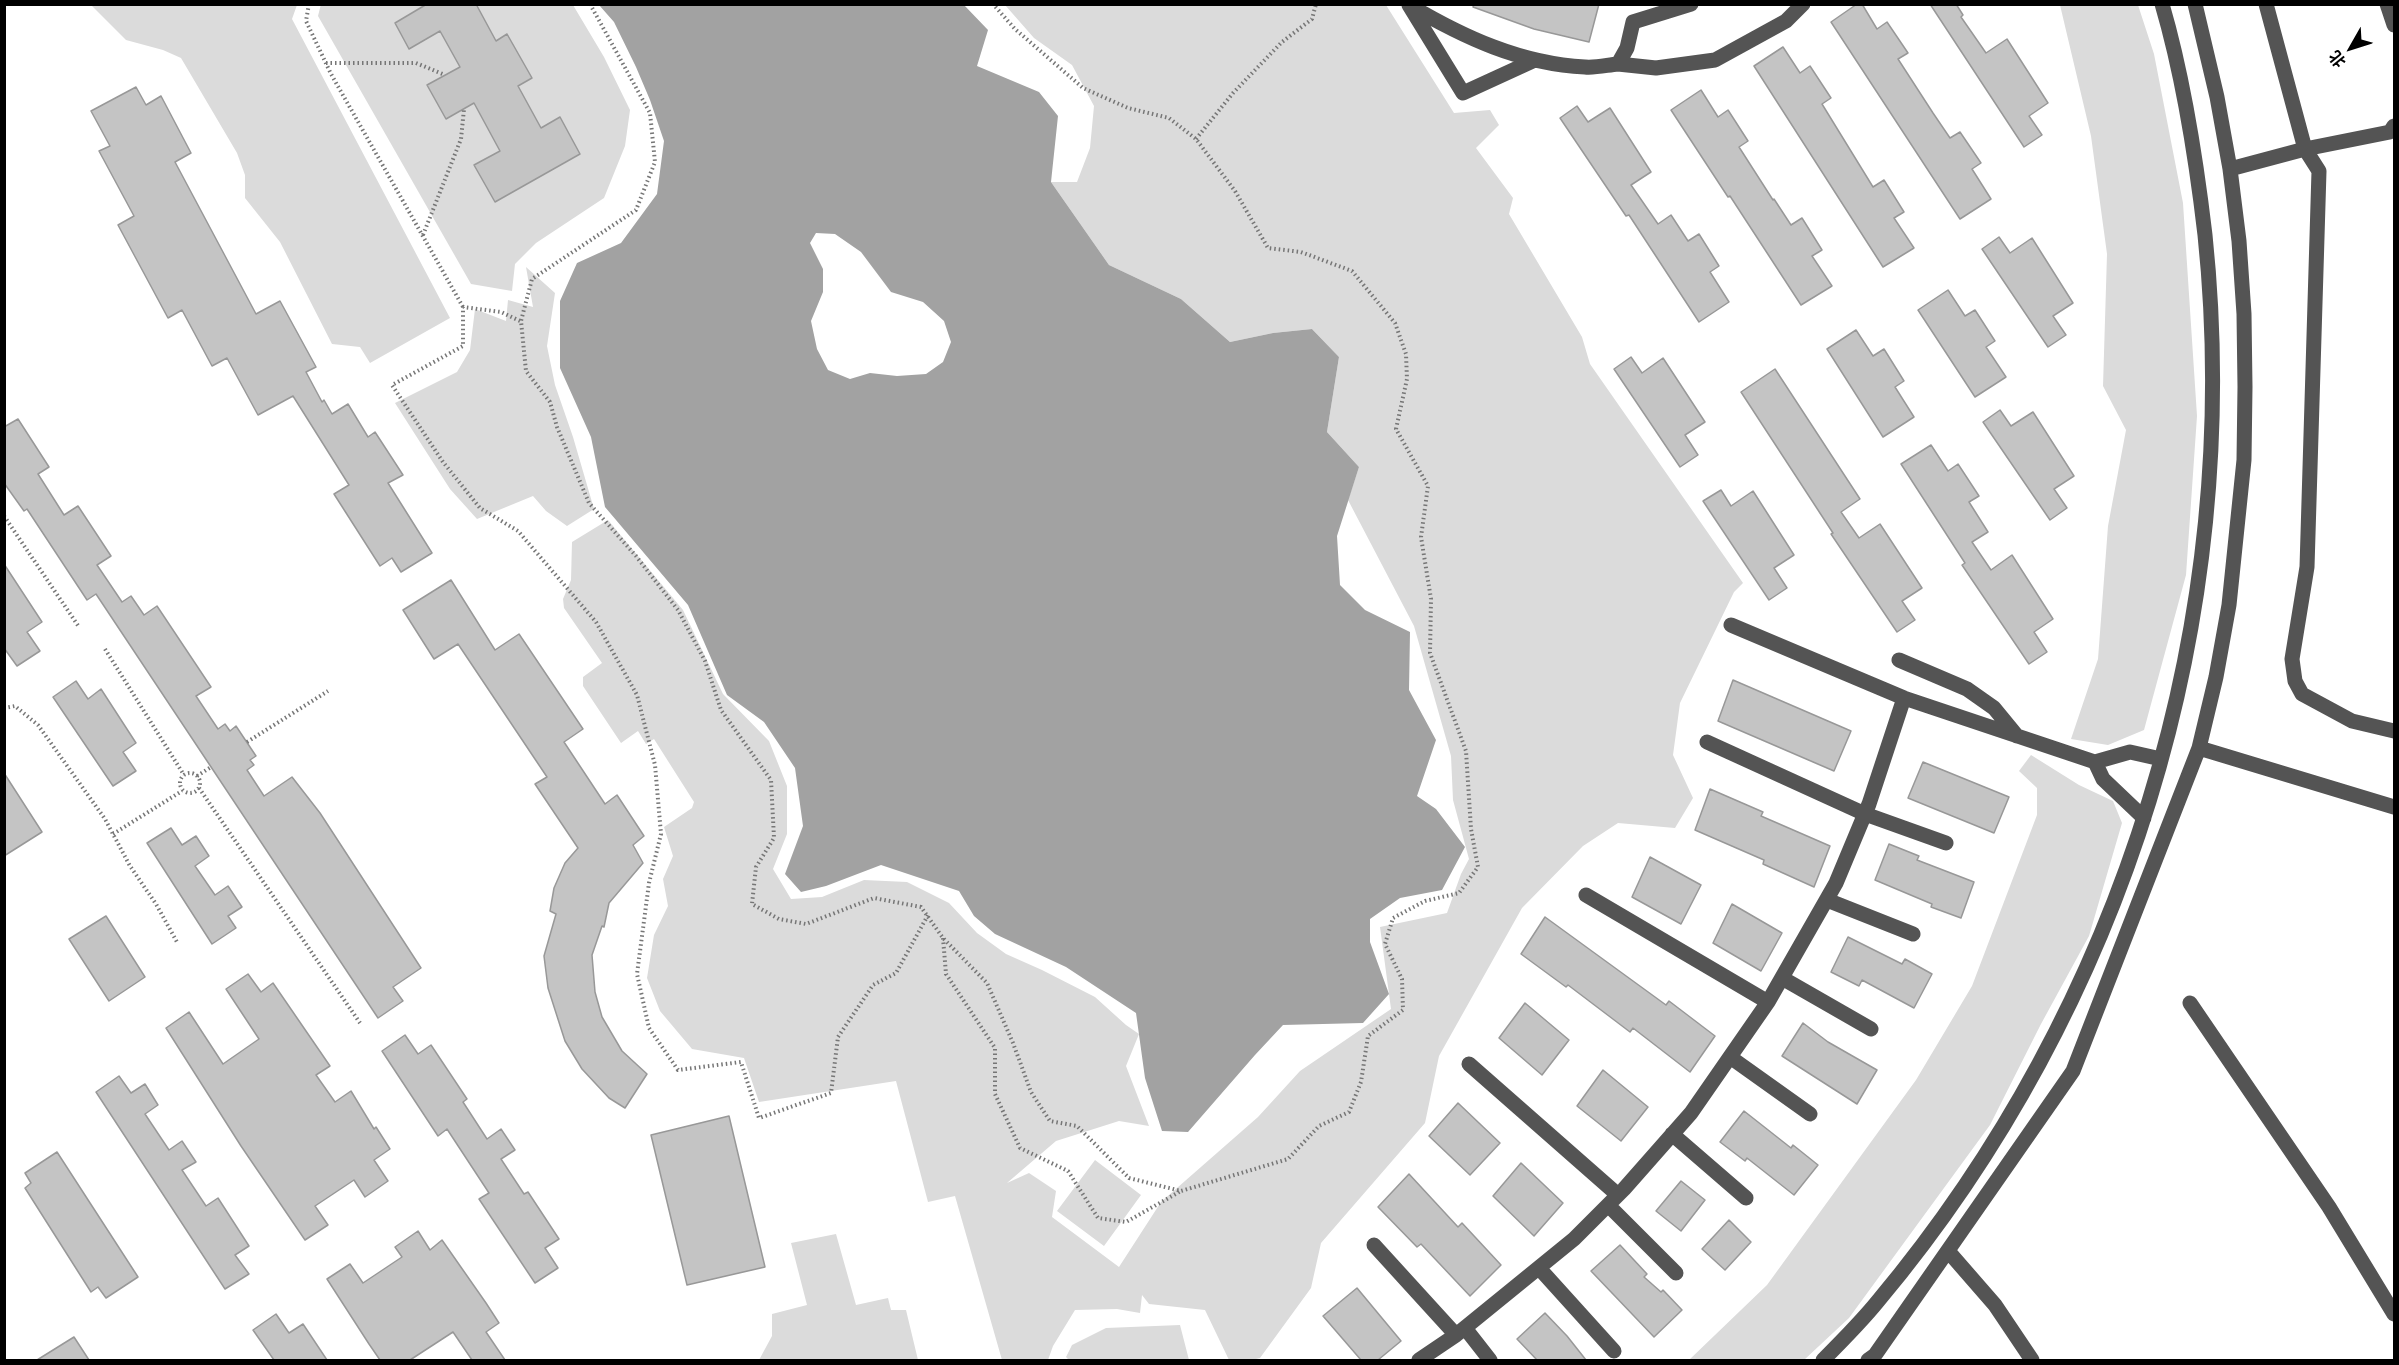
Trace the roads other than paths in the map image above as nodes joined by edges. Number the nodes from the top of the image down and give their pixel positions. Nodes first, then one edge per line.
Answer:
1 (1691, 4) edge
2 (1803, 4) edge
3 (2162, 4) edge
4 (2195, 4) edge
5 (2266, 4) edge
6 (2387, 4) edge
7 (2394, 26) edge
8 (1535, 60) junction
9 (1618, 64) junction
10 (2393, 131) edge
11 (2305, 149) junction
12 (2230, 169) junction
13 (1731, 625) dead end
14 (1899, 660) dead end
15 (1904, 698) junction
16 (2394, 731) edge
17 (2017, 736) junction
18 (1707, 742) dead end
19 (2199, 748) junction
20 (2161, 759) junction
21 (2095, 762) junction
22 (2394, 807) edge
23 (1865, 814) junction
24 (2144, 818) junction
25 (1946, 843) dead end
26 (1586, 895) dead end
27 (1827, 900) junction
28 (1913, 934) dead end
29 (1782, 978) junction
30 (1768, 1002) junction
31 (2190, 1004) dead end
32 (1871, 1029) dead end
33 (1730, 1057) junction
34 (1469, 1064) dead end
35 (1810, 1114) dead end
36 (1672, 1134) junction
37 (1746, 1198) dead end
38 (1613, 1200) junction
39 (1374, 1245) dead end
40 (1948, 1251) junction
41 (1539, 1268) junction
42 (1676, 1273) dead end
43 (2394, 1314) edge
44 (1461, 1331) junction
45 (1614, 1351) dead end
46 (1419, 1360) edge
47 (1490, 1360) edge
48 (1823, 1360) edge
49 (1868, 1360) edge
50 (2032, 1360) edge

1 - 9 street
2 - 9 street
3 - 20 street
4 - 12 street
5 - 11 street
6 - 7 street
8 - 8 street
8 - 9 street
10 - 11 street
11 - 12 street
11 - 16 street
12 - 19 street
13 - 15 street
14 - 17 street
15 - 17 street
15 - 23 street
17 - 21 street
18 - 23 street
19 - 22 street
19 - 40 street
20 - 21 street
20 - 24 street
21 - 24 street
23 - 25 street
23 - 27 street
24 - 48 street
26 - 30 street
27 - 28 street
27 - 29 street
29 - 30 street
29 - 32 street
30 - 33 street
31 - 43 street
33 - 35 street
33 - 36 street
34 - 38 street
36 - 37 street
36 - 38 street
38 - 41 street
38 - 42 street
39 - 44 street
40 - 49 street
40 - 50 street
41 - 44 street
41 - 45 street
44 - 46 street
44 - 47 street

